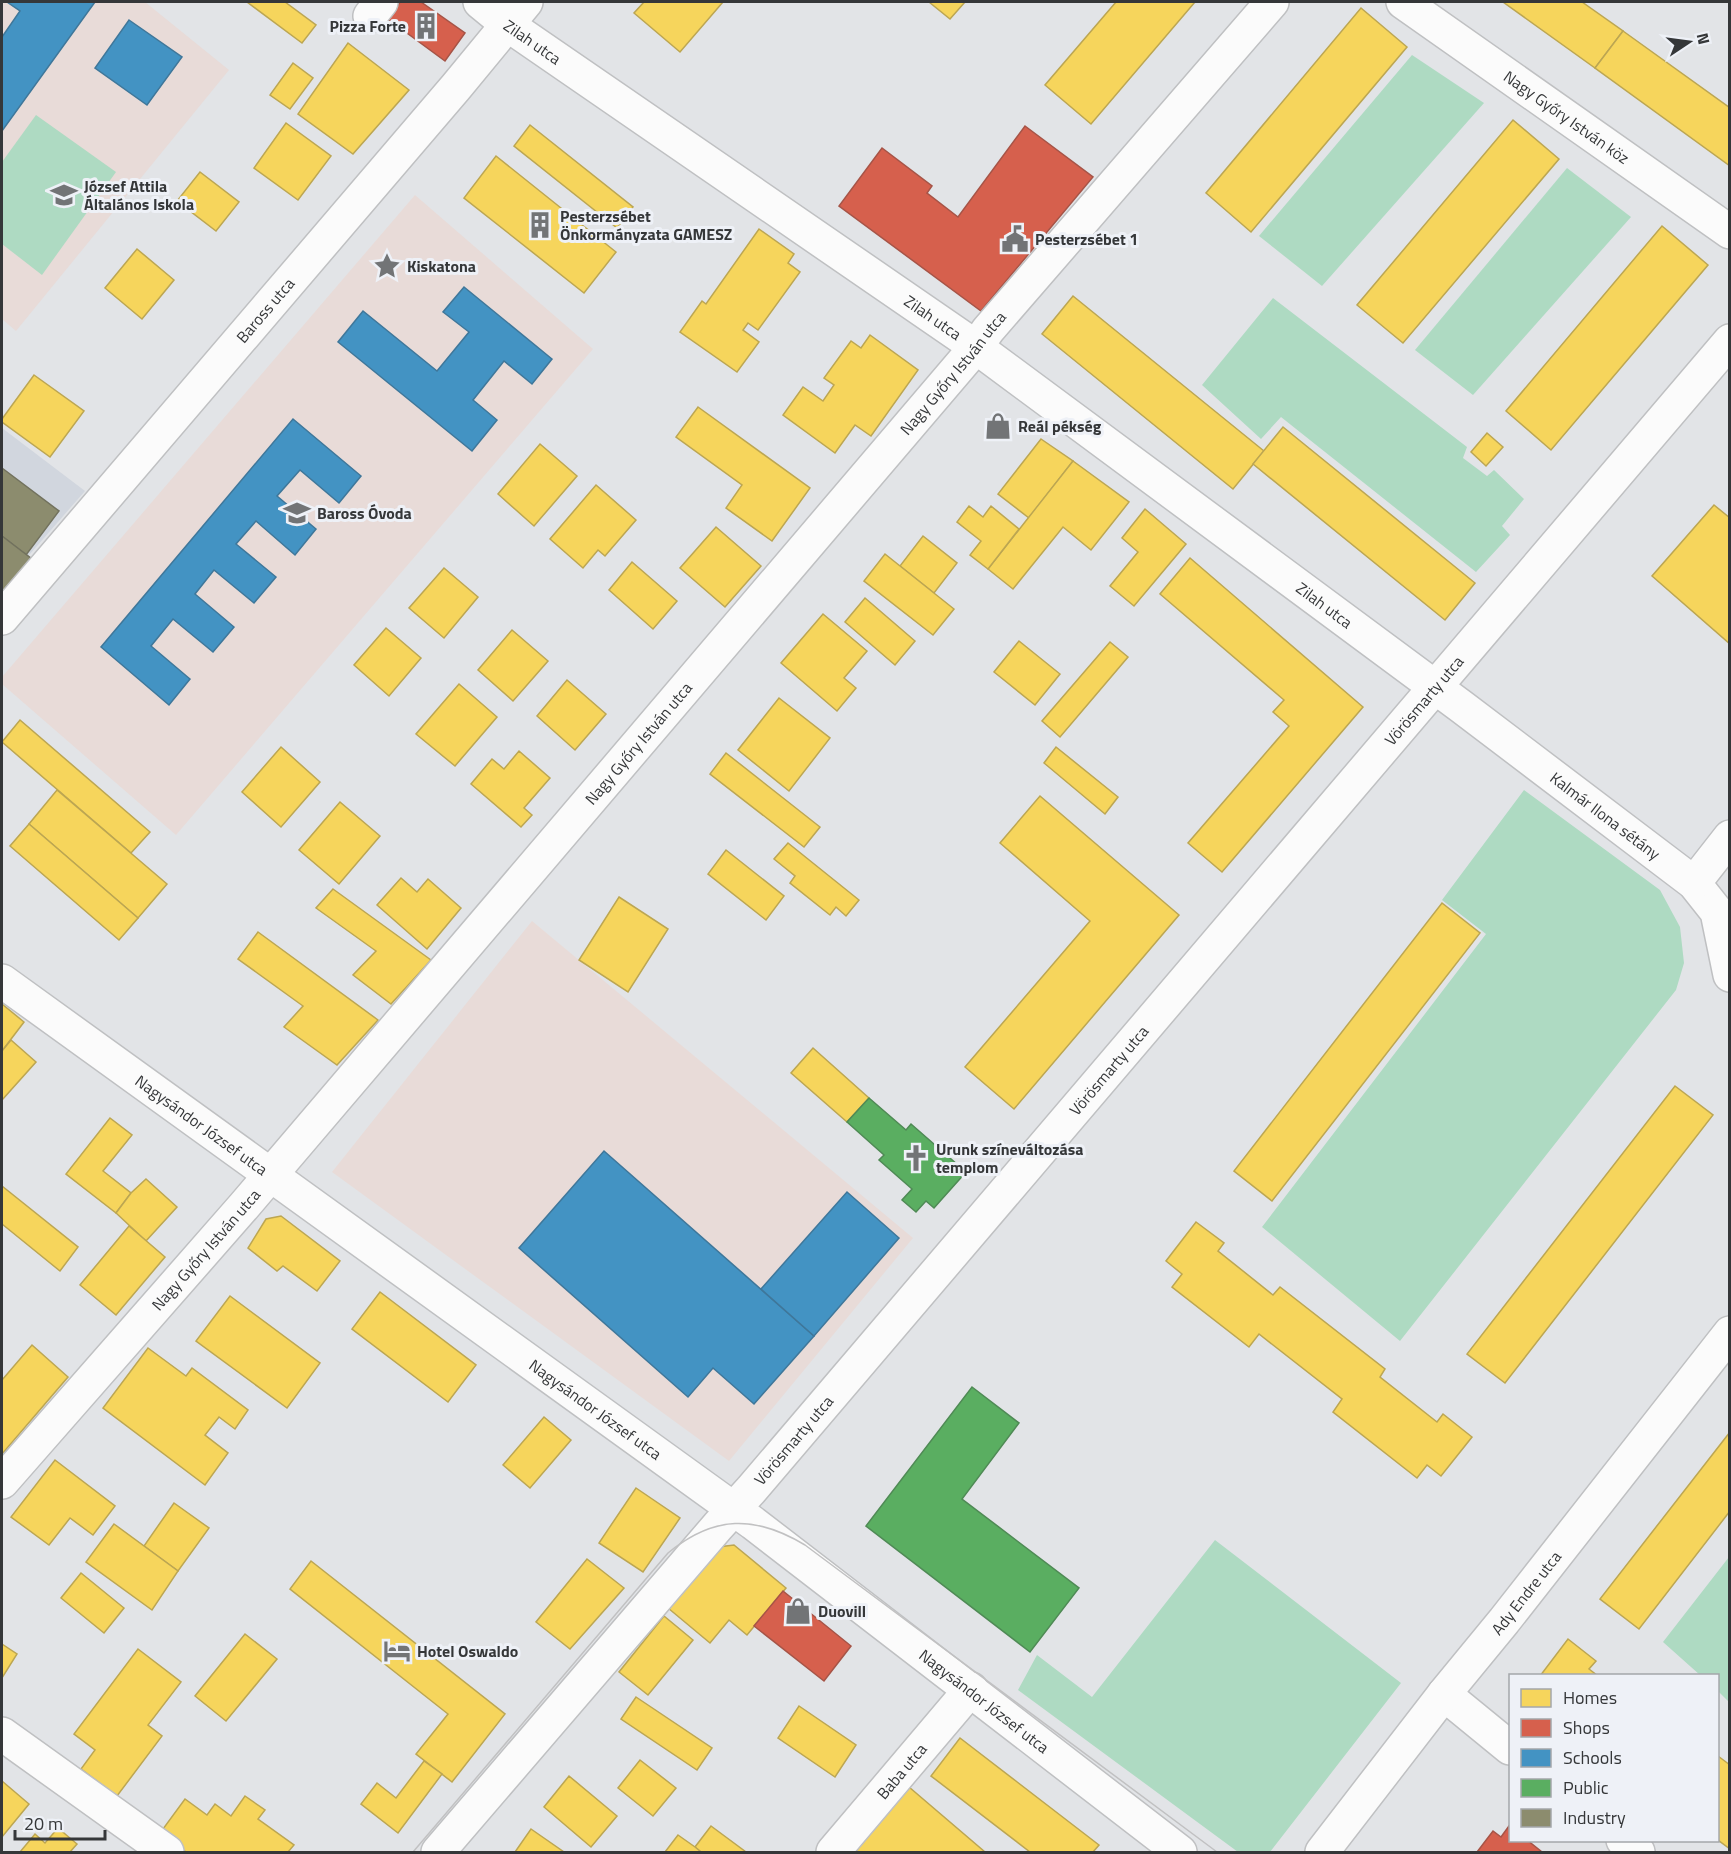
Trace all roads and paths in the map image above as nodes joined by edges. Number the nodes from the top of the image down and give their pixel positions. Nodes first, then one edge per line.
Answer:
1 (480, 2) edge
2 (1272, 2) edge
3 (1402, 2) edge
4 (517, 13) edge
5 (1730, 232) edge
6 (1730, 341) edge
7 (976, 347) junction
8 (2, 618) edge
9 (1435, 687) junction
10 (1730, 837) edge
11 (1694, 883) junction
12 (1730, 975) edge
13 (2, 981) edge
14 (270, 1174) junction
15 (1730, 1333) edge
16 (2, 1482) edge
17 (733, 1509) junction
18 (971, 1689) junction
19 (1444, 1694) junction
20 (2, 1734) edge
21 (1509, 1747) edge
22 (1626, 1842) edge
23 (167, 1852) edge
24 (438, 1852) edge
25 (833, 1852) edge
26 (1180, 1852) edge
27 (1323, 1852) edge
28 (1638, 1852) edge

1 - 4 street, Zilah utca
2 - 7 street, Nagy Győry István utca
3 - 5 street, Nagy Győry István köz
4 - 7 street, Zilah utca
4 - 8 street, Baross utca
6 - 9 street, Vörösmarty utca
7 - 9 street, Zilah utca
7 - 14 street, Nagy Győry István utca
9 - 11 street, Kalmár Ilona sétány
9 - 17 street, Vörösmarty utca
10 - 11 street
11 - 12 street, Kalmár Ilona sétány
13 - 14 street, Nagysándor József utca
14 - 16 street, Nagy Győry István utca
14 - 17 street, Nagysándor József utca
15 - 19 street, Ady Endre utca
17 - 18 street, Nagysándor József utca
17 - 24 street, Vörösmarty utca
18 - 25 street, Baba utca
18 - 26 street, Nagysándor József utca
19 - 21 street
19 - 27 street, Ady Endre utca
20 - 23 street
22 - 28 street

